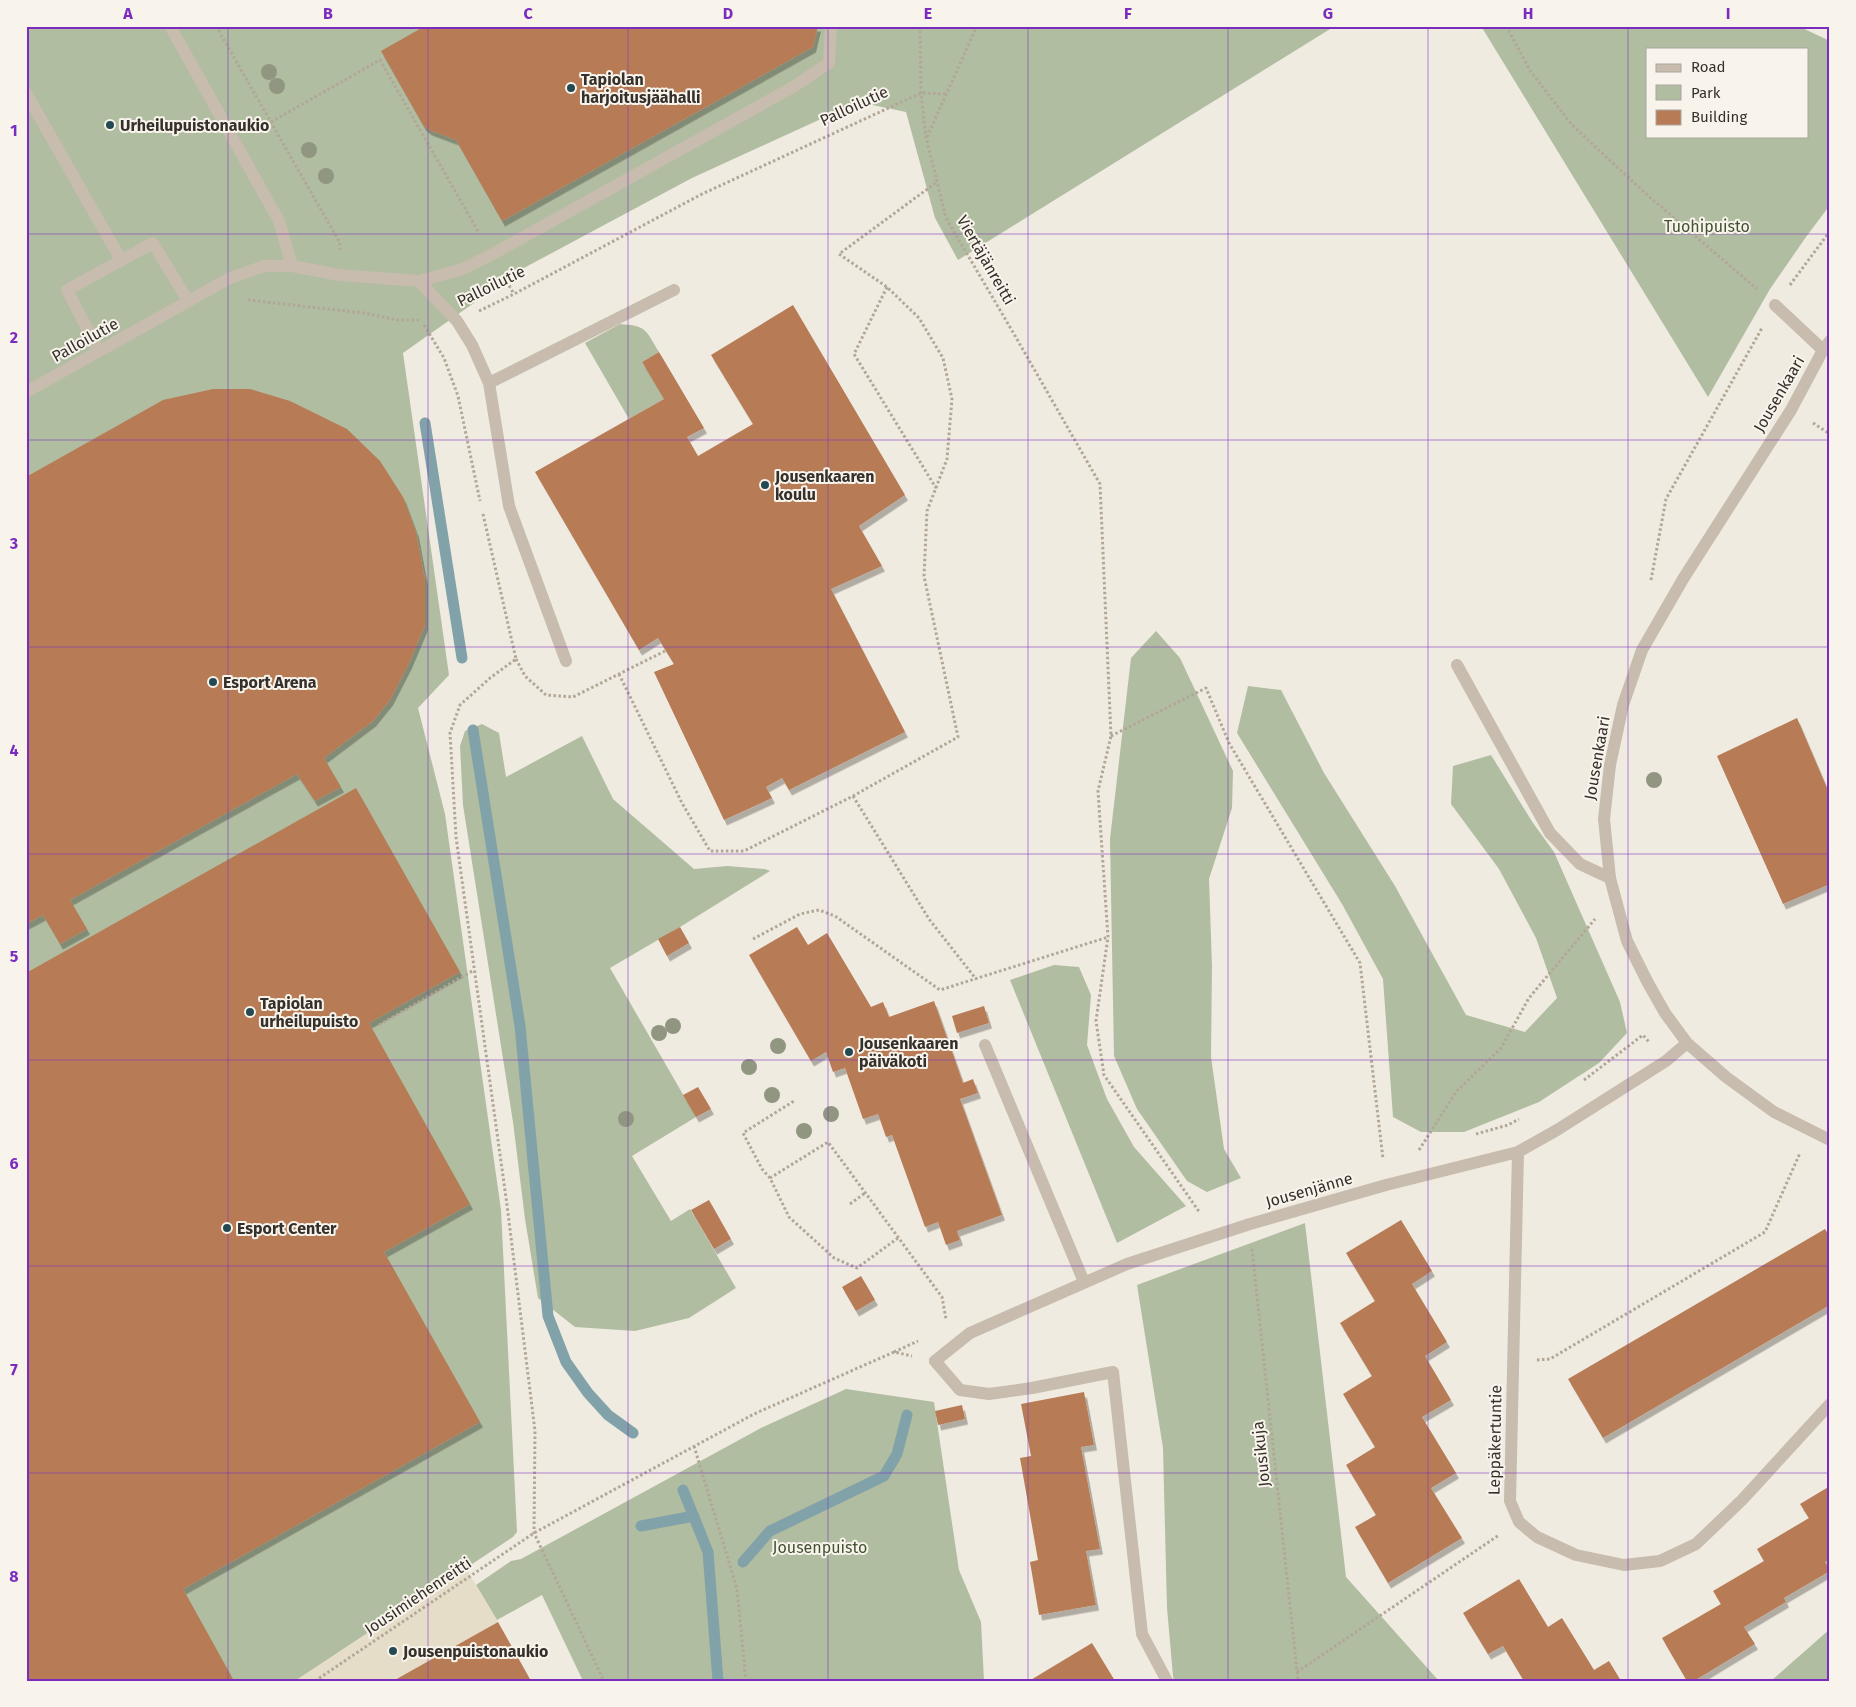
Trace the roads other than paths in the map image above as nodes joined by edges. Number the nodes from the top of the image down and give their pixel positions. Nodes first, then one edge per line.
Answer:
1 (170, 26) edge
2 (831, 26) edge
3 (26, 93) edge
4 (122, 260) junction
5 (292, 266) junction
6 (419, 281) junction
7 (674, 290) dead end
8 (188, 301) junction
9 (1775, 304) road end
10 (1826, 346) edge
11 (99, 351) junction
12 (490, 383) junction
13 (26, 392) edge
14 (566, 661) dead end
15 (1457, 665) dead end
16 (1610, 878) junction
17 (1687, 1044) junction
18 (985, 1045) dead end
19 (1830, 1140) edge
20 (1518, 1152) junction
21 (1084, 1282) junction
22 (1830, 1404) edge
23 (1166, 1681) edge

1 - 5 street
2 - 6 street
3 - 4 street
4 - 8 street
4 - 11 street
5 - 6 street, Palloilutie
5 - 8 street, Palloilutie
6 - 12 street, Palloilutie
7 - 12 street
8 - 11 street, Palloilutie
9 - 10 street
10 - 16 street, Jousenkaari
11 - 13 street, Palloilutie
12 - 14 street
15 - 16 street
16 - 17 street, Jousenkaari
17 - 19 street, Jousenkaari
17 - 20 street, Jousenjänne
18 - 21 street
20 - 21 street, Jousenjänne
20 - 22 street, Leppäkertuntie
21 - 23 street, Jousenjänne

